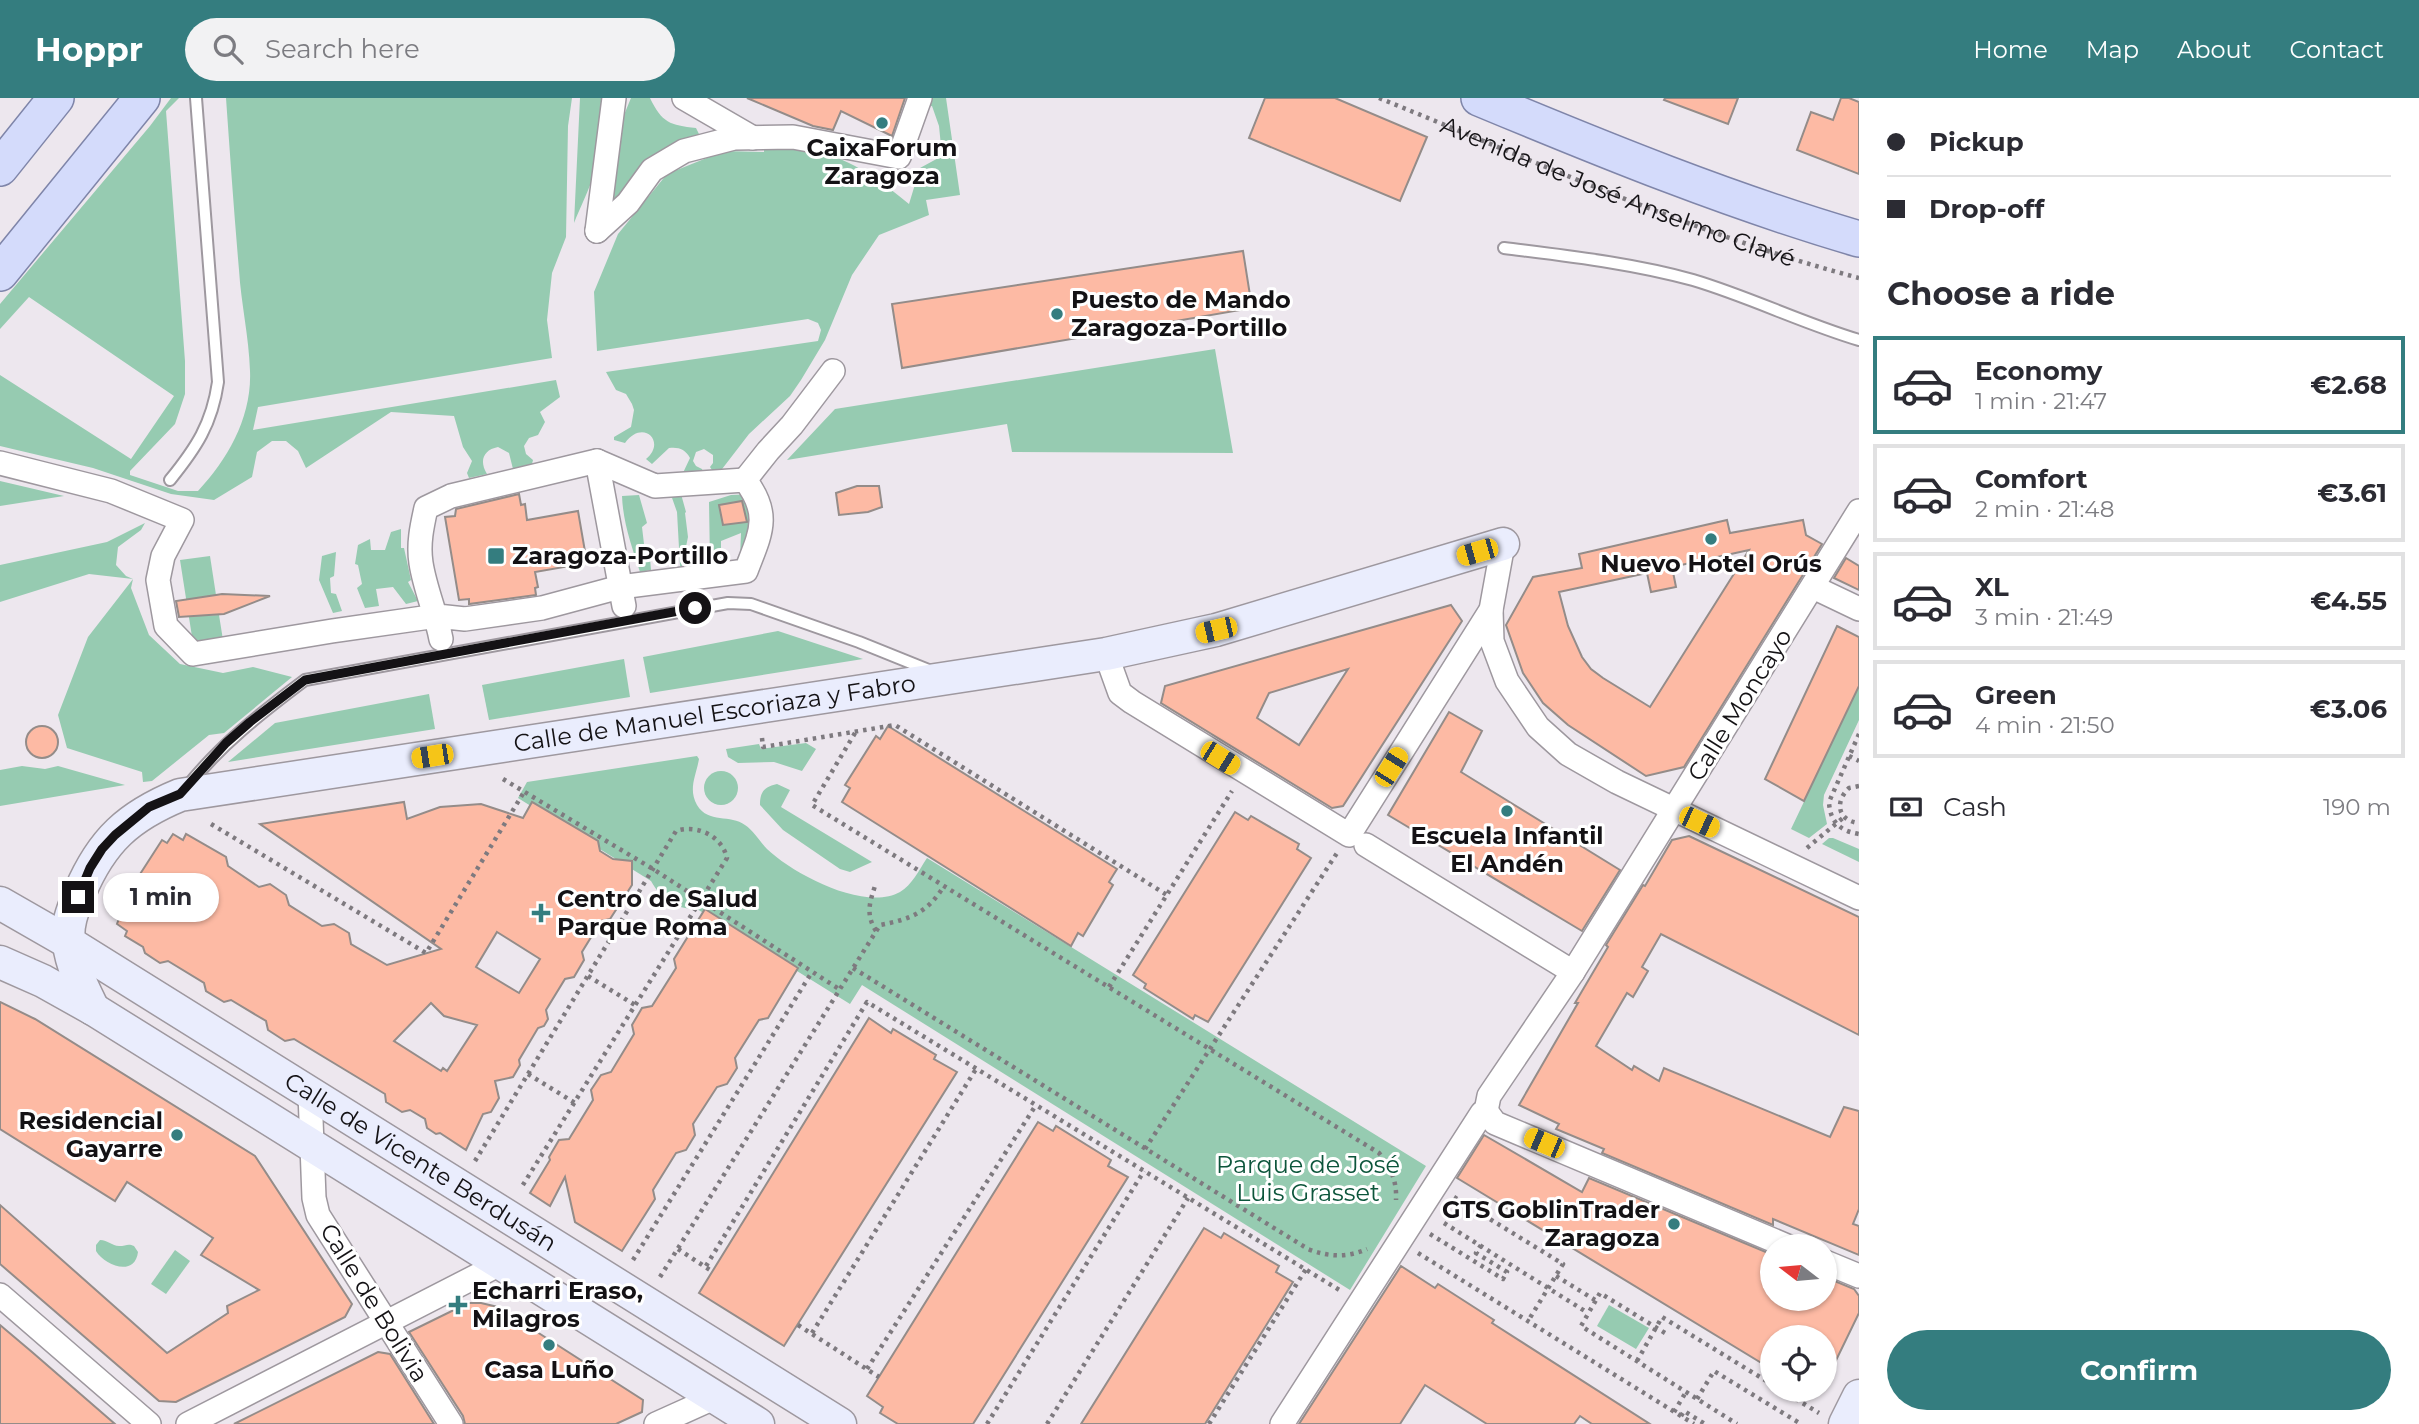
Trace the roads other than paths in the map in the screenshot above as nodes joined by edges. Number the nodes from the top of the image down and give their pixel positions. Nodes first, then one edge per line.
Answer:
1 (56, 98) edge
2 (142, 98) edge
3 (196, 98) edge
4 (614, 98) edge
5 (684, 98) edge
6 (920, 98) edge
7 (1479, 98) edge
8 (753, 138) junction
9 (0, 167) edge
10 (1859, 239) edge
11 (1504, 248) dead end
12 (0, 273) edge
13 (1859, 340) edge
14 (833, 371) dead end
15 (597, 461) junction
16 (0, 463) edge
17 (170, 480) dead end
18 (745, 480) junction
19 (1859, 511) edge
20 (1503, 544) joint
21 (1813, 587) junction
22 (622, 596) junction
23 (1859, 609) edge
24 (1491, 610) junction
25 (439, 627) junction
26 (1105, 654) junction
27 (946, 677) junction
28 (180, 794) junction
29 (1674, 810) junction
30 (1357, 840) junction
31 (1859, 898) edge
32 (0, 902) edge
33 (68, 942) junction
34 (0, 962) edge
35 (1573, 972) junction
36 (93, 1009) junction
37 (310, 1093) junction
38 (1486, 1111) junction
39 (312, 1147) junction
40 (1760, 1235) edge
41 (500, 1264) junction
42 (1838, 1267) edge
43 (1859, 1276) edge
44 (0, 1295) edge
45 (384, 1322) junction
46 (1859, 1396) edge
47 (716, 1397) junction
48 (1832, 1418) edge
49 (149, 1424) edge
50 (188, 1424) edge
51 (451, 1424) edge
52 (656, 1424) edge
53 (758, 1424) edge
54 (840, 1424) edge
55 (1282, 1424) edge

1 - 9 main road
2 - 12 main road
3 - 17 lane
4 - 8 street
5 - 8 street
6 - 8 street
7 - 10 main road, Avenida de José Anselmo Clavé
11 - 13 lane
14 - 18 street
15 - 18 street
15 - 22 street
15 - 25 street
16 - 25 street
18 - 22 street
19 - 21 street, Calle Moncayo
20 - 24 street
20 - 26 main road, Calle de Manuel Escoriaza y Fabro
21 - 23 street
21 - 29 street, Calle Moncayo
22 - 25 street
24 - 29 street
24 - 30 street
26 - 27 main road, Calle de Manuel Escoriaza y Fabro
26 - 30 street
27 - 28 main road, Calle de Manuel Escoriaza y Fabro
27 - 28 lane
28 - 33 main road, Calle de Manuel Escoriaza y Fabro
29 - 31 street
29 - 35 street, Calle Moncayo
30 - 35 street
32 - 33 main road, Calle de Vicente Berdusán
33 - 36 main road, Calle de Manuel Escoriaza y Fabro
33 - 37 main road, Calle de Vicente Berdusán
34 - 36 main road, Calle de Vicente Berdusán
35 - 38 street, Calle Moncayo
36 - 39 main road, Calle de Vicente Berdusán
37 - 39 street, Calle de Bolivia
37 - 54 main road, Calle de Vicente Berdusán
38 - 40 street
38 - 55 street, Calle Moncayo
39 - 41 main road, Calle de Vicente Berdusán
39 - 45 street, Calle de Bolivia
41 - 45 street
41 - 47 main road, Calle de Vicente Berdusán
42 - 43 street
44 - 49 street
45 - 50 street
45 - 51 street, Calle de Bolivia
46 - 48 main road
47 - 52 street
47 - 53 main road, Calle de Vicente Berdusán

